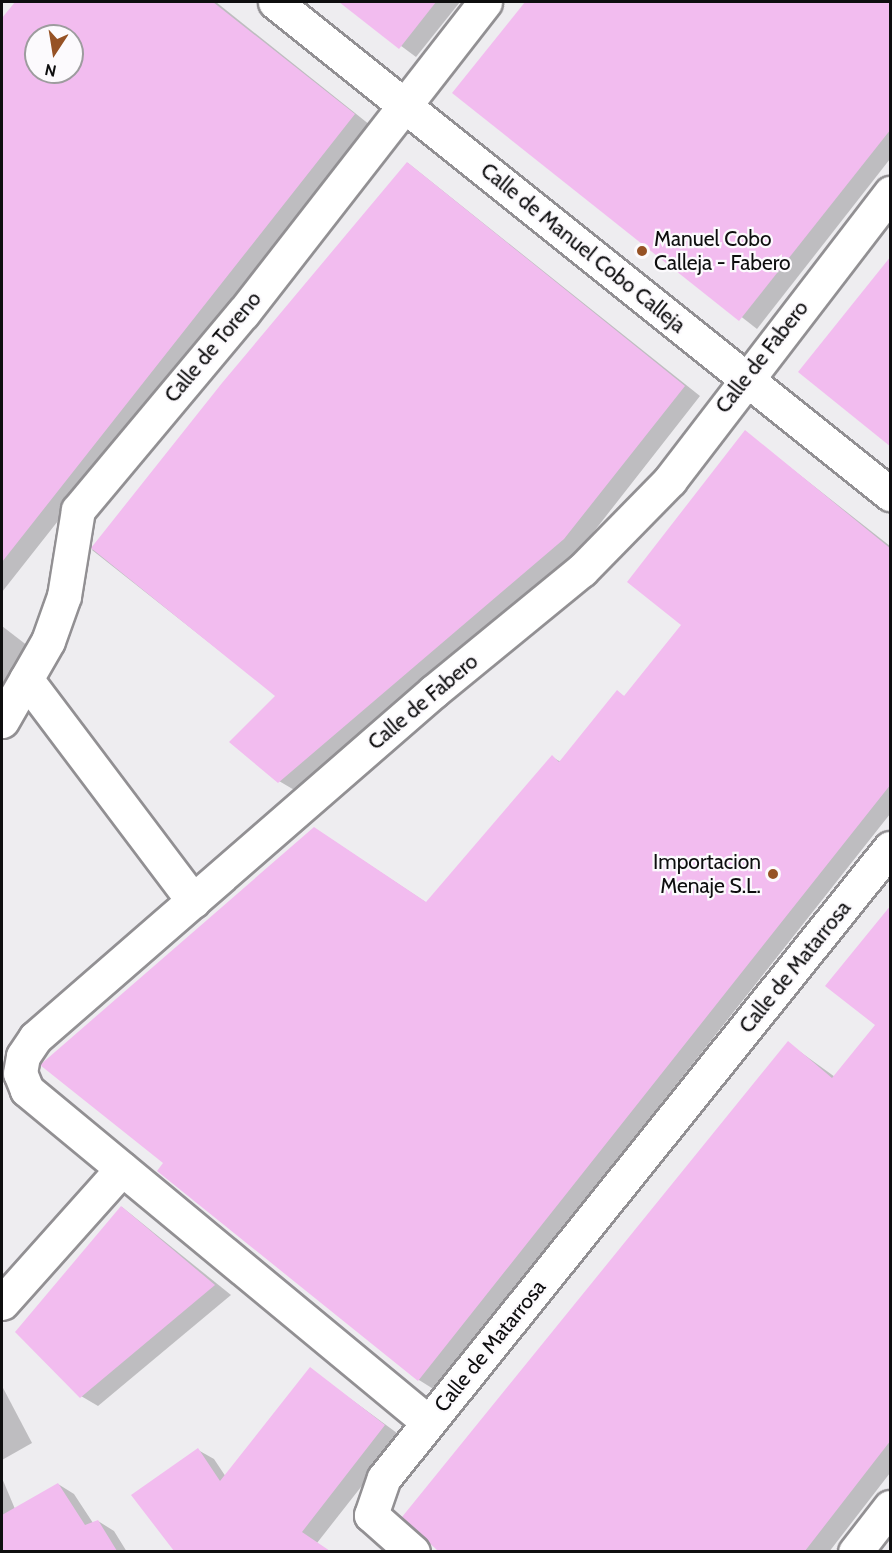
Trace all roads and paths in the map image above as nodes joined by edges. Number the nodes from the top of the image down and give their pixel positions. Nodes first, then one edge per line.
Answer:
1 (275, 2) edge
2 (485, 2) edge
3 (403, 102) junction
4 (891, 194) edge
5 (745, 379) junction
6 (891, 494) edge
7 (26, 679) junction
8 (2, 721) edge
9 (891, 848) edge
10 (193, 901) junction
11 (122, 1169) junction
12 (2, 1303) edge
13 (428, 1422) junction
14 (891, 1507) edge
15 (413, 1551) edge
16 (855, 1551) edge

1 - 3 street, Calle de Manuel Cobo Calleja
2 - 3 street, Calle de Toreno
3 - 5 street, Calle de Manuel Cobo Calleja
3 - 7 street, Calle de Toreno
4 - 5 street, Calle de Fabero
5 - 6 street, Calle de Manuel Cobo Calleja
5 - 10 street, Calle de Fabero
7 - 8 street, Calle de Toreno
7 - 10 street
9 - 13 street, Calle de Matarrosa
10 - 11 street, Calle de Fabero
11 - 12 street
11 - 13 street, Calle de Matarrosa
13 - 15 street
14 - 16 street

